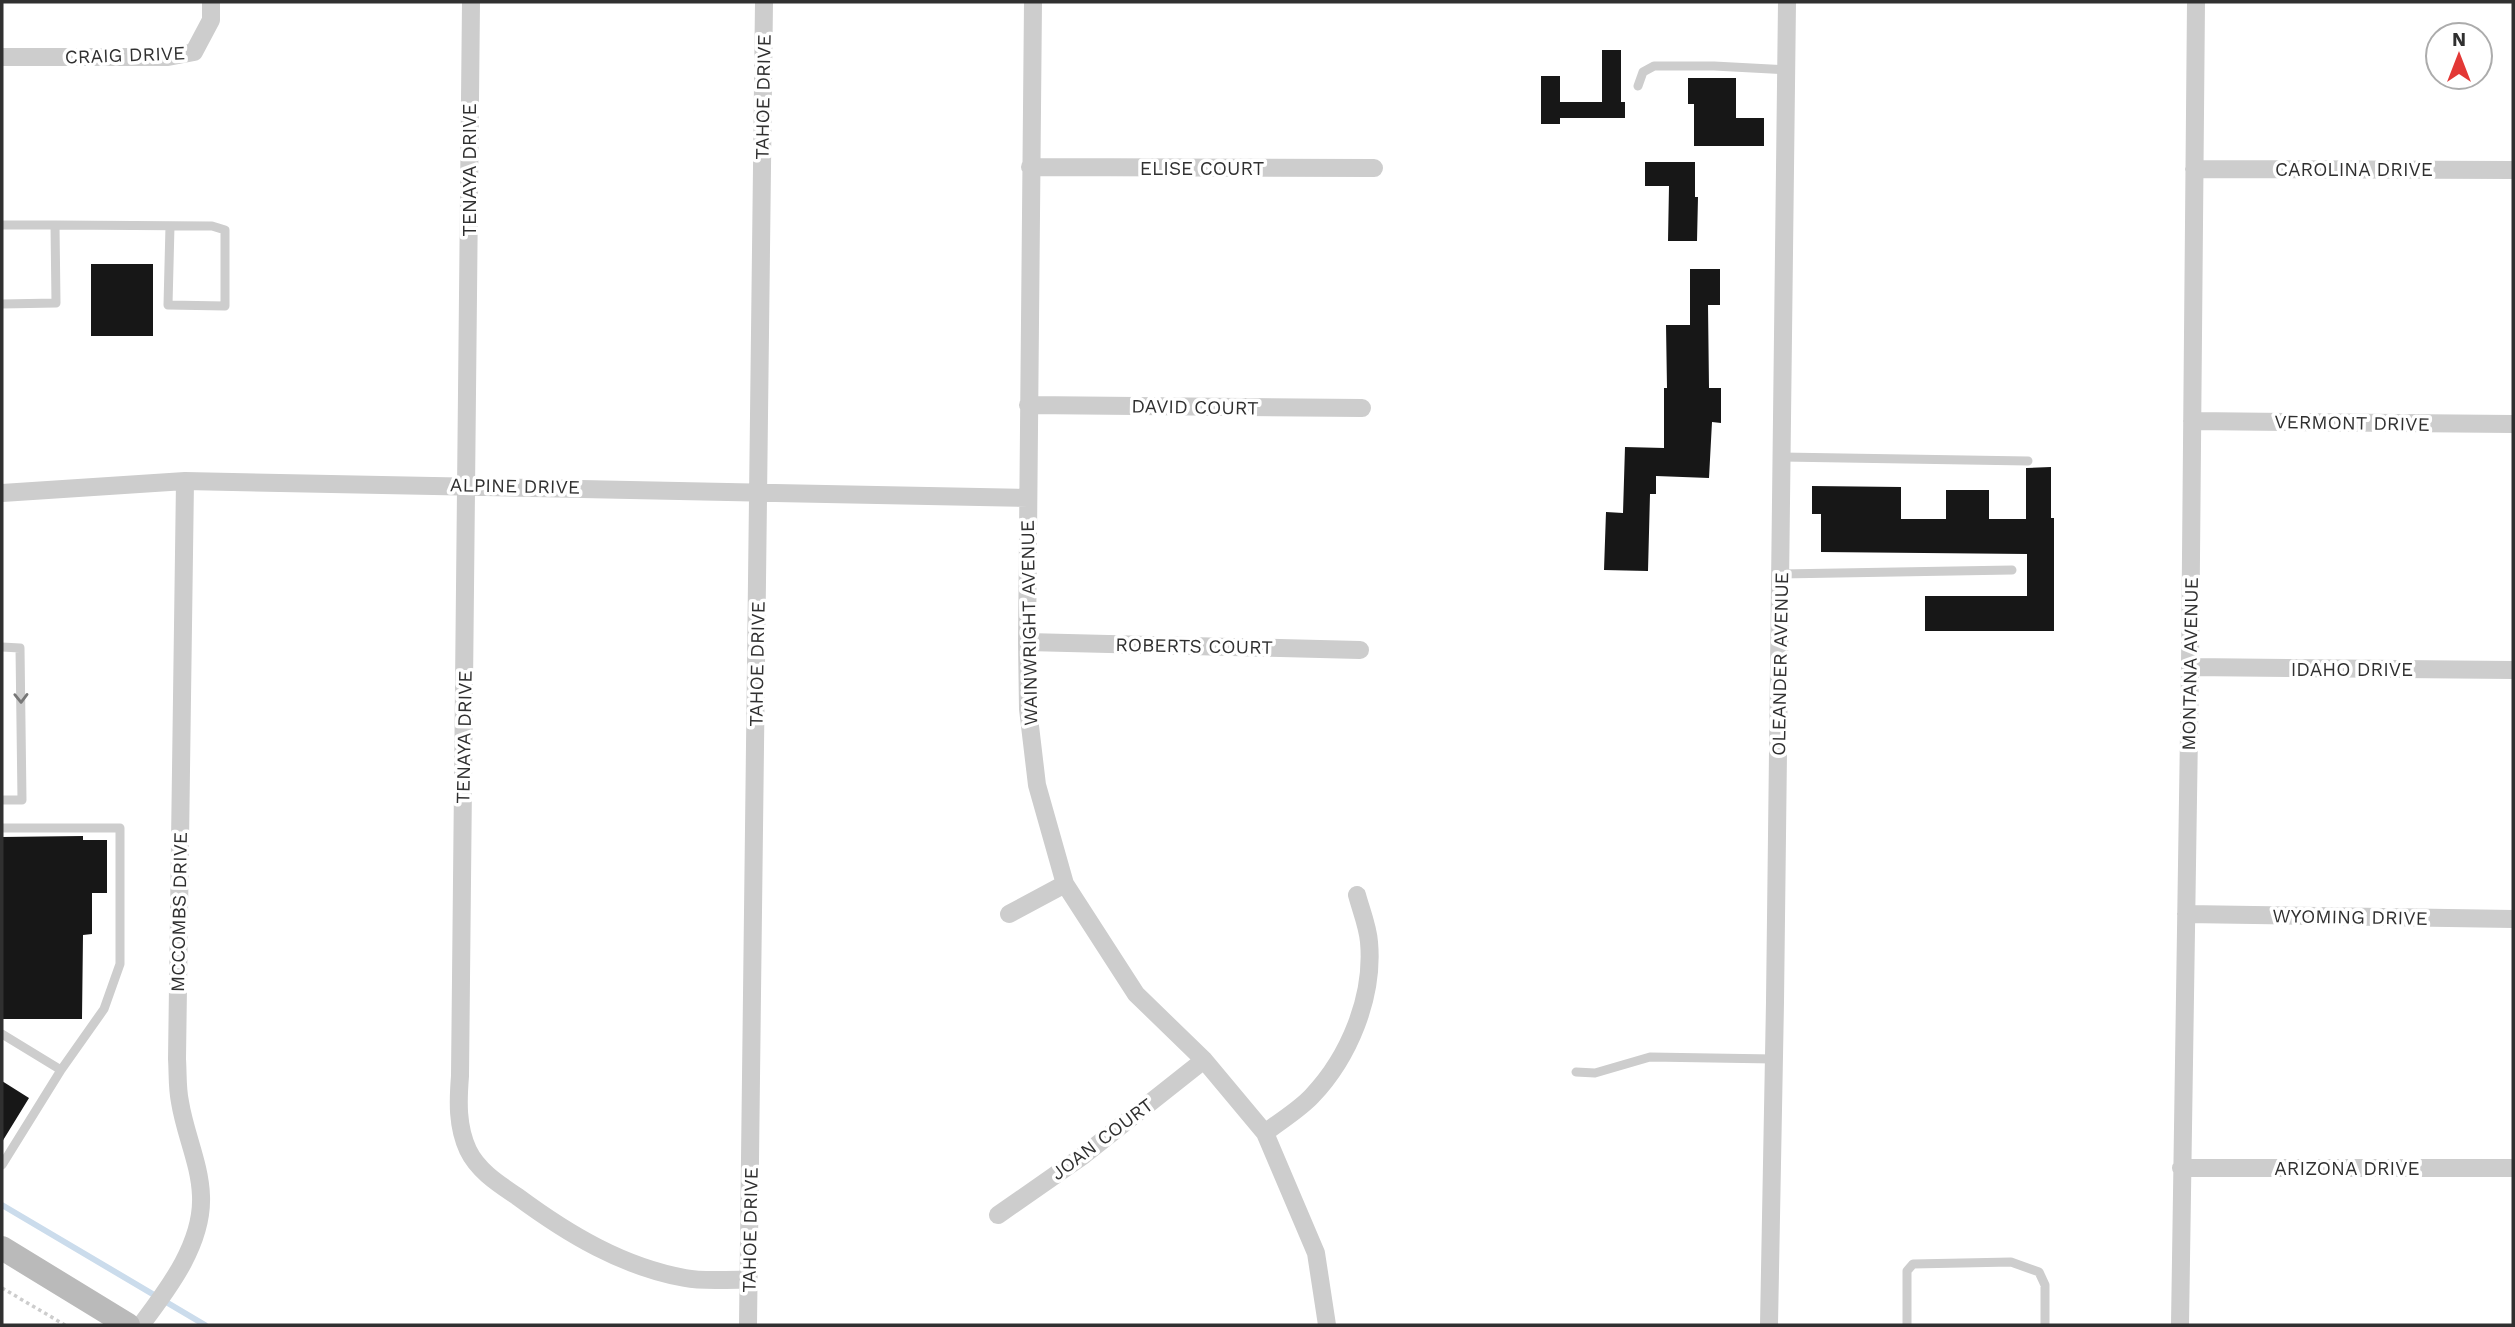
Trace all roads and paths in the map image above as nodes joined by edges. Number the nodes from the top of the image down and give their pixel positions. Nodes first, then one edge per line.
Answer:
1 (211, 2) edge
2 (471, 2) edge
3 (764, 2) edge
4 (1033, 2) edge
5 (1787, 2) edge
6 (2196, 2) edge
7 (2, 57) edge
8 (1787, 70) junction
9 (1637, 86) dead end
10 (1030, 167) junction
11 (1374, 168) dead end
12 (2194, 169) junction
13 (2513, 170) edge
14 (2, 225) edge
15 (55, 225) junction
16 (170, 226) junction
17 (2, 304) edge
18 (1028, 405) junction
19 (1362, 408) dead end
20 (2192, 421) junction
21 (2513, 424) edge
22 (1782, 457) junction
23 (2028, 461) dead end
24 (185, 481) junction
25 (467, 485) junction
26 (759, 491) junction
27 (2, 493) edge
28 (1028, 498) junction
29 (2012, 570) dead end
30 (1781, 574) junction
31 (1027, 642) junction
32 (2, 647) edge
33 (1360, 650) dead end
34 (2190, 667) junction
35 (2513, 670) edge
36 (2, 800) edge
37 (2, 828) edge
38 (1065, 884) junction
39 (1357, 895) dead end
40 (1009, 914) dead end
41 (2186, 914) junction
42 (2513, 919) edge
43 (2, 1034) edge
44 (1774, 1059) junction
45 (1204, 1060) junction
46 (61, 1070) junction
47 (1576, 1072) dead end
48 (1265, 1133) junction
49 (2, 1165) edge
50 (2181, 1168) junction
51 (2513, 1168) edge
52 (998, 1215) dead end
53 (2, 1248) edge
54 (749, 1280) junction
55 (2, 1288) edge
56 (146, 1319) edge
57 (65, 1325) edge
58 (128, 1325) edge
59 (748, 1325) edge
60 (1327, 1325) edge
61 (1769, 1325) edge
62 (1907, 1325) edge
63 (2045, 1325) edge
64 (2180, 1325) edge

1 - 7 street, CRAIG DRIVE
2 - 25 street, TENAYA DRIVE
3 - 26 street, TAHOE DRIVE
4 - 10 street, WAINWRIGHT AVENUE
5 - 8 street, OLEANDER AVENUE
6 - 12 street, MONTANA AVENUE
8 - 9 lane
8 - 22 street, OLEANDER AVENUE
10 - 11 street, ELISE COURT
10 - 18 street, WAINWRIGHT AVENUE
12 - 13 street, CAROLINA DRIVE
12 - 20 street, MONTANA AVENUE
14 - 15 lane
15 - 16 lane
15 - 17 lane
16 - 16 lane
18 - 19 street, DAVID COURT
18 - 28 street, WAINWRIGHT AVENUE
20 - 21 street, VERMONT DRIVE
20 - 34 street, MONTANA AVENUE
22 - 23 lane
22 - 30 street, OLEANDER AVENUE
24 - 25 street, ALPINE DRIVE
24 - 27 street, ALPINE DRIVE
24 - 56 street, MCCOMBS DRIVE
25 - 26 street, ALPINE DRIVE
25 - 54 street, TENAYA DRIVE
26 - 28 street, ALPINE DRIVE
26 - 54 street, TAHOE DRIVE
28 - 31 street, WAINWRIGHT AVENUE
29 - 30 lane
30 - 44 street, OLEANDER AVENUE
31 - 33 street, ROBERTS COURT
31 - 38 street, WAINWRIGHT AVENUE
32 -> 36 lane
34 - 35 street, IDAHO DRIVE
34 - 41 street, MONTANA AVENUE
37 - 46 lane
38 - 40 street
38 - 45 street, WAINWRIGHT AVENUE
39 - 48 street
41 - 42 street, WYOMING DRIVE
41 - 50 street, MONTANA AVENUE
43 - 46 lane
44 - 47 lane
44 - 61 street, OLEANDER AVENUE
45 - 48 street, WAINWRIGHT AVENUE
45 - 52 street, JOAN COURT
46 - 49 lane
48 - 60 street, WAINWRIGHT AVENUE
50 - 51 street, ARIZONA DRIVE
50 - 64 street, MONTANA AVENUE
53 - 58 street
54 - 59 street, TAHOE DRIVE
55 - 57 path
62 - 63 lane

